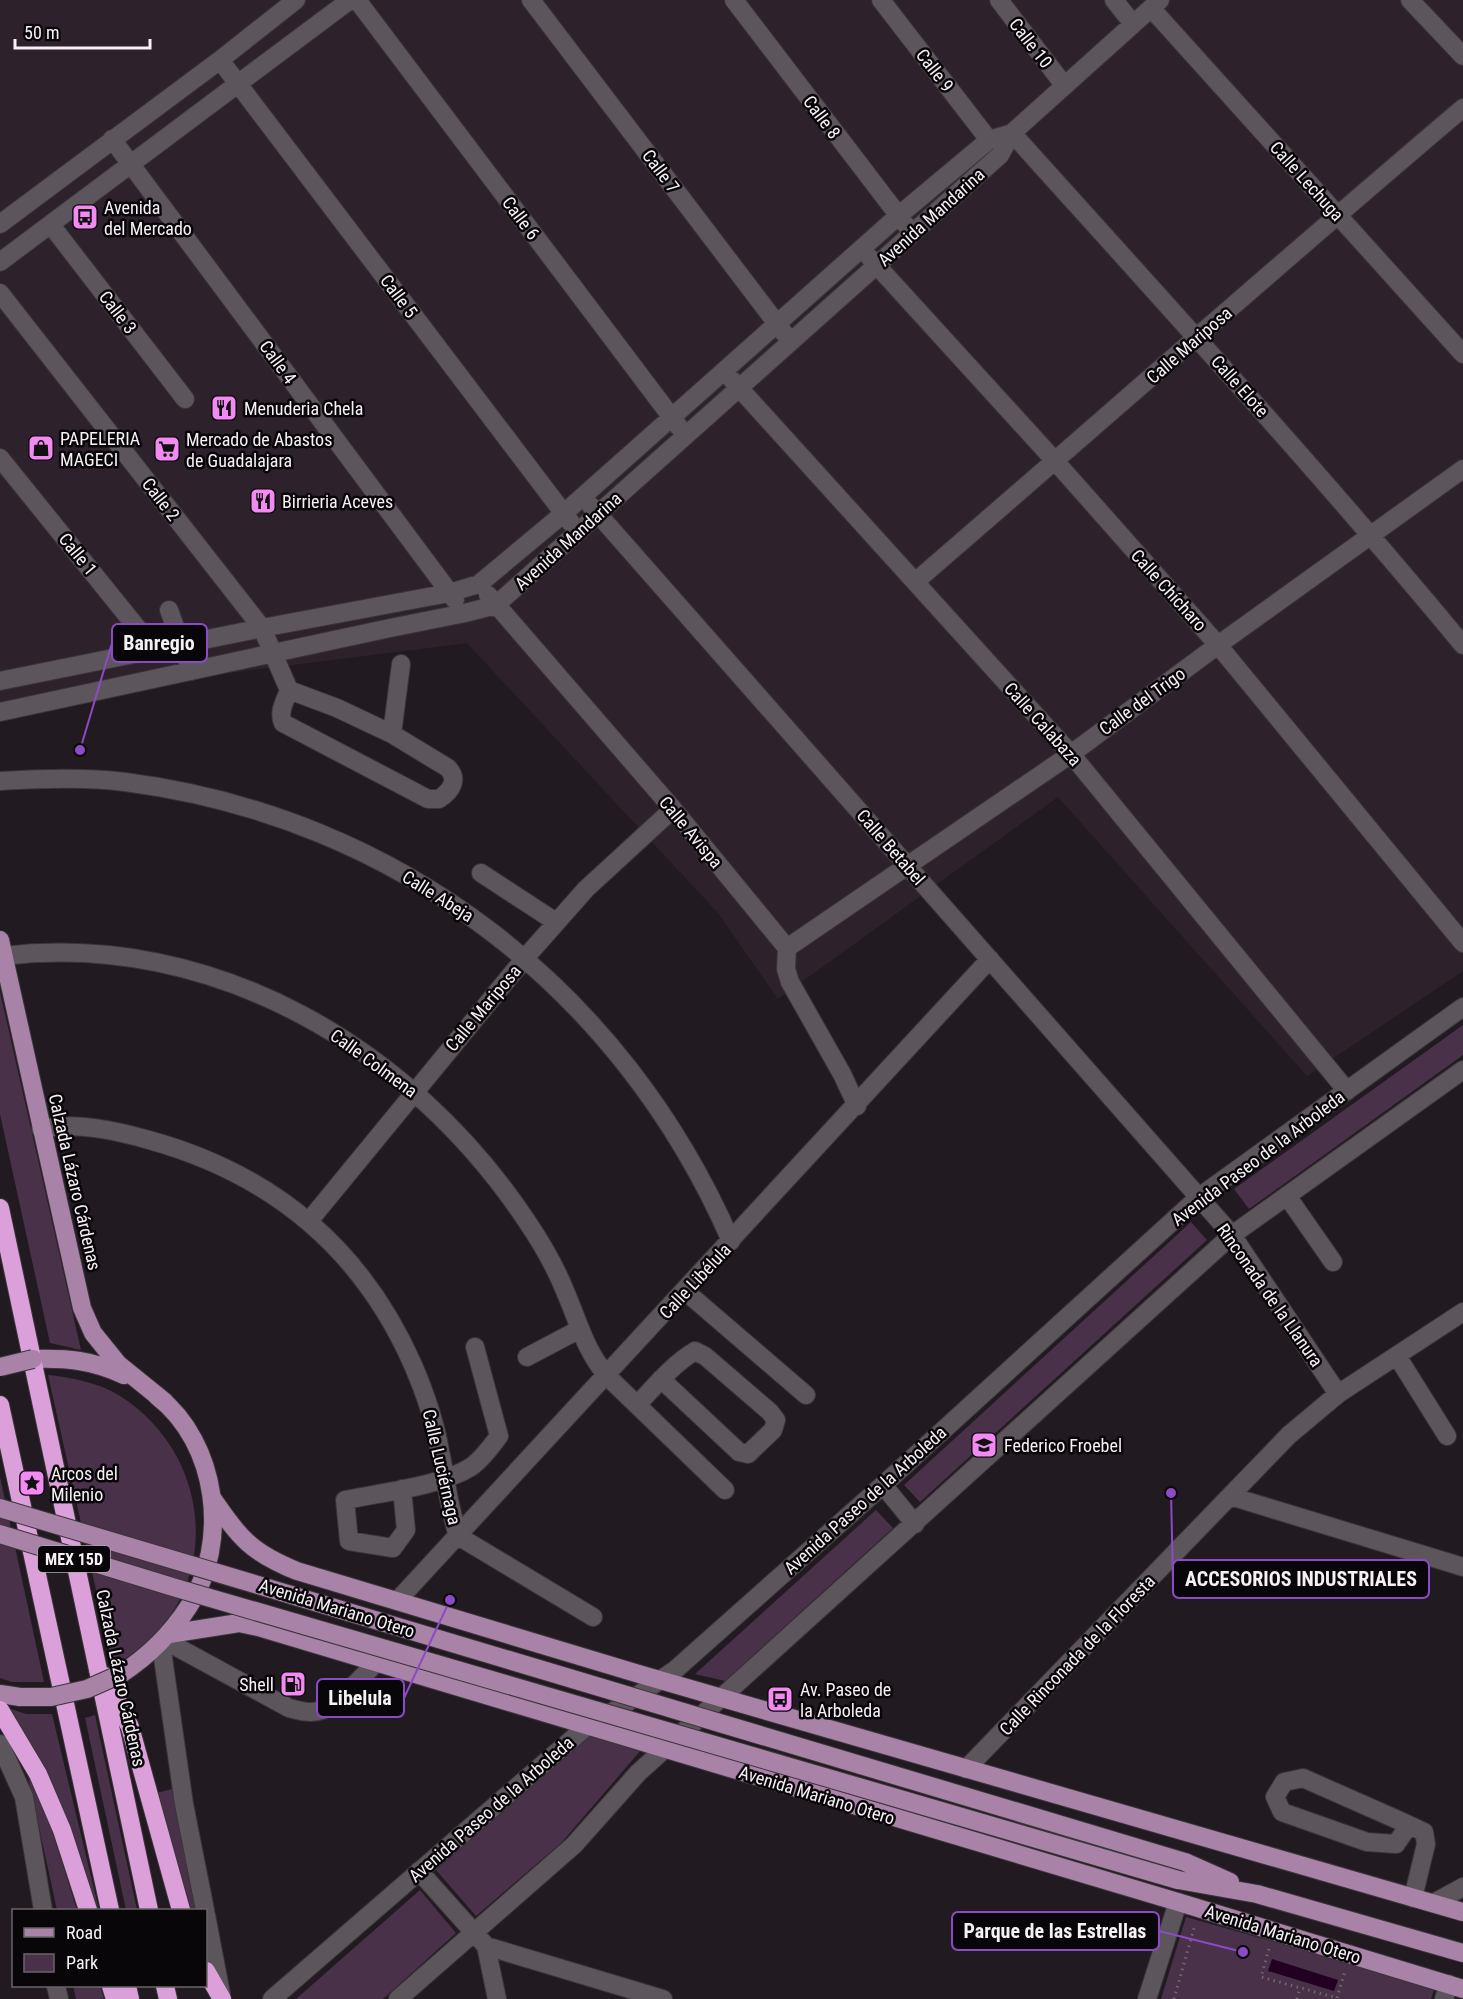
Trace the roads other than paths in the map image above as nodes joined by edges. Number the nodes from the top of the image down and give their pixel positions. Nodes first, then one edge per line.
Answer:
1 (296, 0) edge
2 (350, 0) edge
3 (357, 0) edge
4 (531, 0) edge
5 (734, 0) edge
6 (881, 0) edge
7 (999, 0) edge
8 (1114, 0) edge
9 (1410, 0) edge
10 (1155, 4) edge
11 (1133, 24) junction
12 (1463, 56) edge
13 (220, 60) junction
14 (238, 83) junction
15 (1064, 85) junction
16 (1463, 108) edge
17 (1011, 133) junction
18 (112, 139) junction
19 (989, 140) junction
20 (132, 164) junction
21 (1337, 214) junction
22 (897, 217) junction
23 (0, 224) edge
24 (51, 225) junction
25 (912, 232) junction
26 (861, 249) junction
27 (0, 262) edge
28 (877, 266) junction
29 (0, 292) edge
30 (777, 324) junction
31 (1198, 338) junction
32 (791, 342) junction
33 (1463, 354) edge
34 (725, 371) junction
35 (740, 389) junction
36 (185, 399) dead end
37 (671, 418) junction
38 (686, 437) junction
39 (1055, 461) junction
40 (2, 468) edge
41 (1463, 470) edge
42 (583, 496) junction
43 (563, 514) junction
44 (598, 514) junction
45 (579, 531) junction
46 (1372, 535) junction
47 (915, 582) junction
48 (479, 584) junction
49 (449, 593) junction
50 (496, 605) junction
51 (169, 610) dead end
52 (465, 613) junction
53 (262, 628) junction
54 (182, 644) junction
55 (1218, 645) junction
56 (1463, 645) edge
57 (155, 650) junction
58 (272, 653) junction
59 (401, 664) dead end
60 (191, 671) junction
61 (0, 681) edge
62 (289, 690) junction
63 (0, 712) edge
64 (392, 734) junction
65 (1071, 754) junction
66 (0, 781) edge
67 (673, 809) junction
68 (908, 867) junction
69 (481, 873) dead end
70 (556, 922) junction
71 (1463, 944) edge
72 (2, 948) edge
73 (787, 948) junction
74 (525, 958) junction
75 (990, 959) junction
76 (1463, 1007) edge
77 (1463, 1070) edge
78 (415, 1091) junction
79 (1347, 1091) junction
80 (857, 1106) junction
81 (41, 1129) junction
82 (1287, 1196) junction
83 (1199, 1197) junction
84 (0, 1208) edge
85 (309, 1221) junction
86 (1232, 1235) junction
87 (731, 1241) junction
88 (1333, 1262) dead end
89 (685, 1292) junction
90 (1463, 1312) edge
91 (580, 1329) junction
92 (475, 1347) dead end
93 (1397, 1356) junction
94 (527, 1357) dead end
95 (0, 1367) edge
96 (607, 1376) junction
97 (661, 1379) junction
98 (1338, 1394) junction
99 (806, 1395) dead end
100 (165, 1402) junction
101 (638, 1404) junction
102 (0, 1405) edge
103 (1447, 1436) dead end
104 (445, 1479) junction
105 (883, 1485) junction
106 (402, 1489) dead end
107 (725, 1490) dead end
108 (1230, 1496) junction
109 (212, 1498) junction
110 (0, 1508) edge
111 (915, 1524) junction
112 (0, 1534) edge
113 (458, 1536) junction
114 (1463, 1567) edge
115 (398, 1601) junction
116 (593, 1617) dead end
117 (239, 1623) junction
118 (165, 1639) junction
119 (93, 1653) junction
120 (376, 1663) junction
121 (662, 1681) junction
122 (0, 1694) edge
123 (723, 1698) junction
124 (619, 1708) junction
125 (0, 1710) edge
126 (586, 1727) junction
127 (687, 1730) junction
128 (664, 1749) junction
129 (3, 1753) edge
130 (966, 1769) junction
131 (1409, 1825) junction
132 (420, 1871) junction
133 (1463, 1887) edge
134 (1257, 1894) junction
135 (1413, 1898) junction
136 (1178, 1902) junction
137 (1434, 1903) junction
138 (43, 1909) edge
139 (87, 1909) edge
140 (110, 1909) edge
141 (149, 1909) edge
142 (180, 1909) edge
143 (205, 1909) edge
144 (1463, 1912) edge
145 (207, 1920) edge
146 (473, 1933) junction
147 (486, 1946) junction
148 (1463, 1953) edge
149 (207, 1973) edge
150 (1452, 1991) edge
151 (222, 1999) edge
152 (272, 1999) edge
153 (398, 1999) edge
154 (497, 1999) edge
155 (663, 1999) edge
156 (1147, 1999) edge

1 - 13 street
2 - 14 street
3 - 37 street, Calle 6
4 - 30 street, Calle 7
5 - 22 street, Calle 8
6 - 19 street, Calle 9
7 - 15 street, Calle 10
8 - 11 street
9 - 12 street
10 - 11 street, Avenida Mandarina
10 - 21 street, Calle Lechuga
11 - 15 street, Avenida Mandarina
13 - 14 street, Calle 5
13 - 18 street
14 - 20 street
14 - 43 street, Calle 5
15 - 17 street, Avenida Mandarina
16 - 21 street, Calle Mariposa
17 - 19 street, Avenida Mandarina
17 - 25 street, Avenida Mandarina
17 - 31 street, Calle Elote
18 - 20 street, Calle 4
18 - 23 street
19 - 22 street, Avenida Mandarina
20 - 24 street
20 - 49 street, Calle 4
21 - 31 street, Calle Mariposa
21 - 33 street, Calle Lechuga
22 - 25 street, Calle 8
22 - 26 street, Avenida Mandarina
24 - 27 street
24 - 36 street, Calle 3
25 - 28 street, Avenida Mandarina
26 - 28 street, Calle Chícharo
26 - 30 street, Avenida Mandarina
28 - 32 street, Avenida Mandarina
28 - 39 street, Calle Chícharo
29 - 53 street, Calle 2
30 - 32 street, Calle 7
30 - 34 street, Avenida Mandarina
31 - 39 street, Calle Mariposa
31 - 46 street, Calle Elote
32 - 35 street, Avenida Mandarina
34 - 35 street, Calle Calabaza
34 - 37 street, Avenida Mandarina
35 - 38 street, Avenida Mandarina
35 - 47 street, Calle Calabaza
37 - 38 street, Calle 6
37 - 42 street, Avenida Mandarina
38 - 44 street, Avenida Mandarina
39 - 47 street, Calle Mariposa
39 - 55 street, Calle Chícharo
40 - 57 street, Calle 1
41 - 46 street, Calle del Trigo
42 - 43 street, Avenida Mandarina
42 - 44 street, Calle Betabel
43 - 45 street, Calle 5
43 - 48 street, Avenida Mandarina
44 - 45 street, Avenida Mandarina
44 - 68 street, Calle Betabel
45 - 50 street, Avenida Mandarina
46 - 55 street, Calle del Trigo
46 - 56 street, Calle Elote
47 - 65 street, Calle Calabaza
48 - 49 street, Avenida Mandarina
48 - 50 street, Calle Avispa
49 - 52 street, Calle 4
49 - 53 street, Avenida Mandarina
50 - 52 street, Avenida Mandarina
50 - 67 street, Calle Avispa
51 - 54 street
52 - 58 street, Avenida Mandarina
53 - 54 street, Avenida Mandarina
53 - 58 street, Calle 2
54 - 57 street, Avenida Mandarina
54 - 60 street
55 - 65 street, Calle del Trigo
55 - 71 street, Calle Chícharo
57 - 61 street, Avenida Mandarina
58 - 60 street, Avenida Mandarina
58 - 62 street, Calle 2
59 - 64 street
60 - 63 street, Avenida Mandarina
62 - 64 street
62 - 64 street
65 - 68 street, Calle del Trigo
65 - 79 street, Calle Calabaza
66 - 74 street, Calle Abeja
67 - 70 street, Calle Mariposa
67 - 73 street, Calle Avispa
68 - 73 street, Calle del Trigo
68 - 75 street, Calle Betabel
69 - 70 street
70 - 74 street, Calle Mariposa
72 - 78 street, Calle Colmena
72 - 81 main road, Calzada Lázaro Cárdenas
73 - 80 street
74 - 78 street, Calle Mariposa
74 - 87 street, Calle Abeja
75 - 80 street, Calle Libélula
75 - 83 street, Calle Betabel
76 - 79 street, Avenida Paseo de la Arboleda
77 - 82 street
78 - 85 street, Calle Mariposa
78 - 91 street, Calle Colmena
79 - 83 street, Avenida Paseo de la Arboleda
80 - 87 street, Calle Libélula
81 - 85 street, Calle Luciérnaga
81 - 100 main road, Calzada Lázaro Cárdenas
82 - 86 street
82 - 88 street
83 - 86 street, Rinconada de la Llanura
83 - 105 street, Avenida Paseo de la Arboleda
84 - 119 highway, Calzada Lázaro Cárdenas / MEX 15D
85 - 104 street, Calle Luciérnaga
86 - 98 street, Rinconada de la Llanura
86 - 111 street
87 - 89 street, Calle Libélula
89 - 96 street, Calle Libélula
89 - 99 street
90 - 93 street, Calle Rinconada de la Floresta
91 - 94 street
91 - 96 street, Calle Colmena
92 - 104 street
93 - 98 street, Calle Rinconada de la Floresta
93 - 103 street
95 - 100 main road, bridge
96 - 101 street, Calle Colmena
96 - 113 street, Calle Libélula
97 - 97 street
97 - 101 street
98 - 108 street, Calle Rinconada de la Floresta
100 - 109 main road
101 - 107 street, Calle Colmena
102 - 140 highway, MEX 15D
104 - 106 street
104 - 113 street, Calle Luciérnaga
105 - 111 street
105 - 121 street, Avenida Paseo de la Arboleda
108 - 114 street
108 - 130 street, Calle Rinconada de la Floresta
109 - 115 main road, Avenida Mariano Otero
109 - 118 main road
110 - 134 main road, Avenida Mariano Otero, bridge
111 - 123 street
112 - 134 main road, Avenida Mariano Otero, bridge
113 - 115 street, Calle Libélula
113 - 116 street
115 - 121 main road, Avenida Mariano Otero
117 - 118 main road, Avenida Mariano Otero
117 - 120 main road, Avenida Mariano Otero
117 - 124 main road
118 - 120 street
118 - 122 main road, bridge
118 - 143 street
119 - 141 highway, Calzada Lázaro Cárdenas / MEX 15D
119 - 142 highway
120 - 126 main road, Avenida Mariano Otero
121 - 123 main road, Avenida Mariano Otero
121 - 124 street, Avenida Paseo de la Arboleda
123 - 127 street
123 - 130 main road, Avenida Mariano Otero
124 - 126 street, Avenida Paseo de la Arboleda
124 - 127 main road
125 - 139 highway
126 - 128 main road, Avenida Mariano Otero
126 - 132 street, Avenida Paseo de la Arboleda
127 - 128 street
128 - 136 main road, Avenida Mariano Otero
128 - 146 street
129 - 138 street
130 - 135 main road, Avenida Mariano Otero
131 - 131 street
131 - 135 street
132 - 146 street
132 - 152 street, Avenida Paseo de la Arboleda
133 - 137 street
134 - 148 main road, Avenida Mariano Otero
135 - 137 main road, Avenida Mariano Otero
136 - 150 main road, Avenida Mariano Otero
136 - 156 street
137 - 144 main road, Avenida Mariano Otero
145 - 151 street
146 - 147 street
146 - 153 street
147 - 154 street
147 - 155 street
149 - 151 highway

